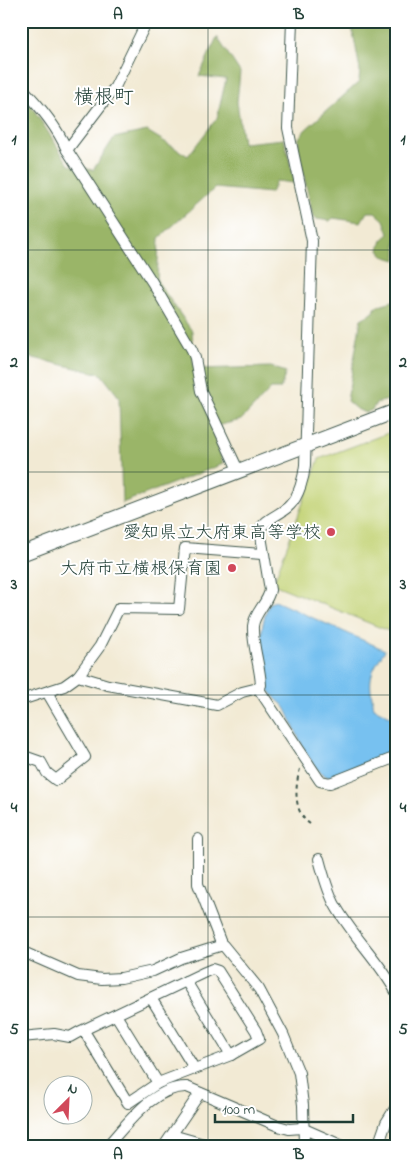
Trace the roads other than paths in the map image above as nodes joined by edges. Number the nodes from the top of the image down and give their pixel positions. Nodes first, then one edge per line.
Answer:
1 (147, 21) edge
2 (292, 21) edge
3 (21, 87) edge
4 (67, 150) junction
5 (396, 411) edge
6 (305, 448) junction
7 (239, 472) junction
8 (21, 554) edge
9 (262, 554) junction
10 (78, 676) junction
11 (258, 688) junction
12 (46, 692) junction
13 (21, 700) edge
14 (21, 755) edge
15 (396, 757) edge
16 (198, 839) dead end
17 (319, 859) dead end
18 (222, 946) junction
19 (21, 951) edge
20 (186, 982) junction
21 (396, 992) edge
22 (151, 998) junction
23 (116, 1015) junction
24 (84, 1030) junction
25 (21, 1037) edge
26 (231, 1055) junction
27 (194, 1068) junction
28 (158, 1083) junction
29 (200, 1093) junction
30 (396, 1107) edge
31 (302, 1128) junction
32 (172, 1135) junction
33 (107, 1146) edge
34 (164, 1146) edge
35 (210, 1146) edge
36 (304, 1146) edge
37 (343, 1146) edge
38 (378, 1146) edge

1 - 4 street
2 - 6 street
3 - 4 street
4 - 7 street
5 - 6 street
6 - 7 street
6 - 9 street
7 - 8 street
9 - 10 street
9 - 11 street
10 - 11 street
10 - 12 street
11 - 15 street
12 - 13 street
12 - 14 street
16 - 18 street
17 - 21 street
18 - 19 street
18 - 31 street
20 - 22 street
20 - 26 street
20 - 26 street
22 - 23 street
22 - 27 street
23 - 24 street
23 - 28 street
24 - 25 street
24 - 28 street
26 - 27 street
27 - 28 street
29 - 31 street
29 - 32 street
29 - 33 street
30 - 38 street
31 - 36 street
31 - 37 street
32 - 34 street
32 - 35 street

